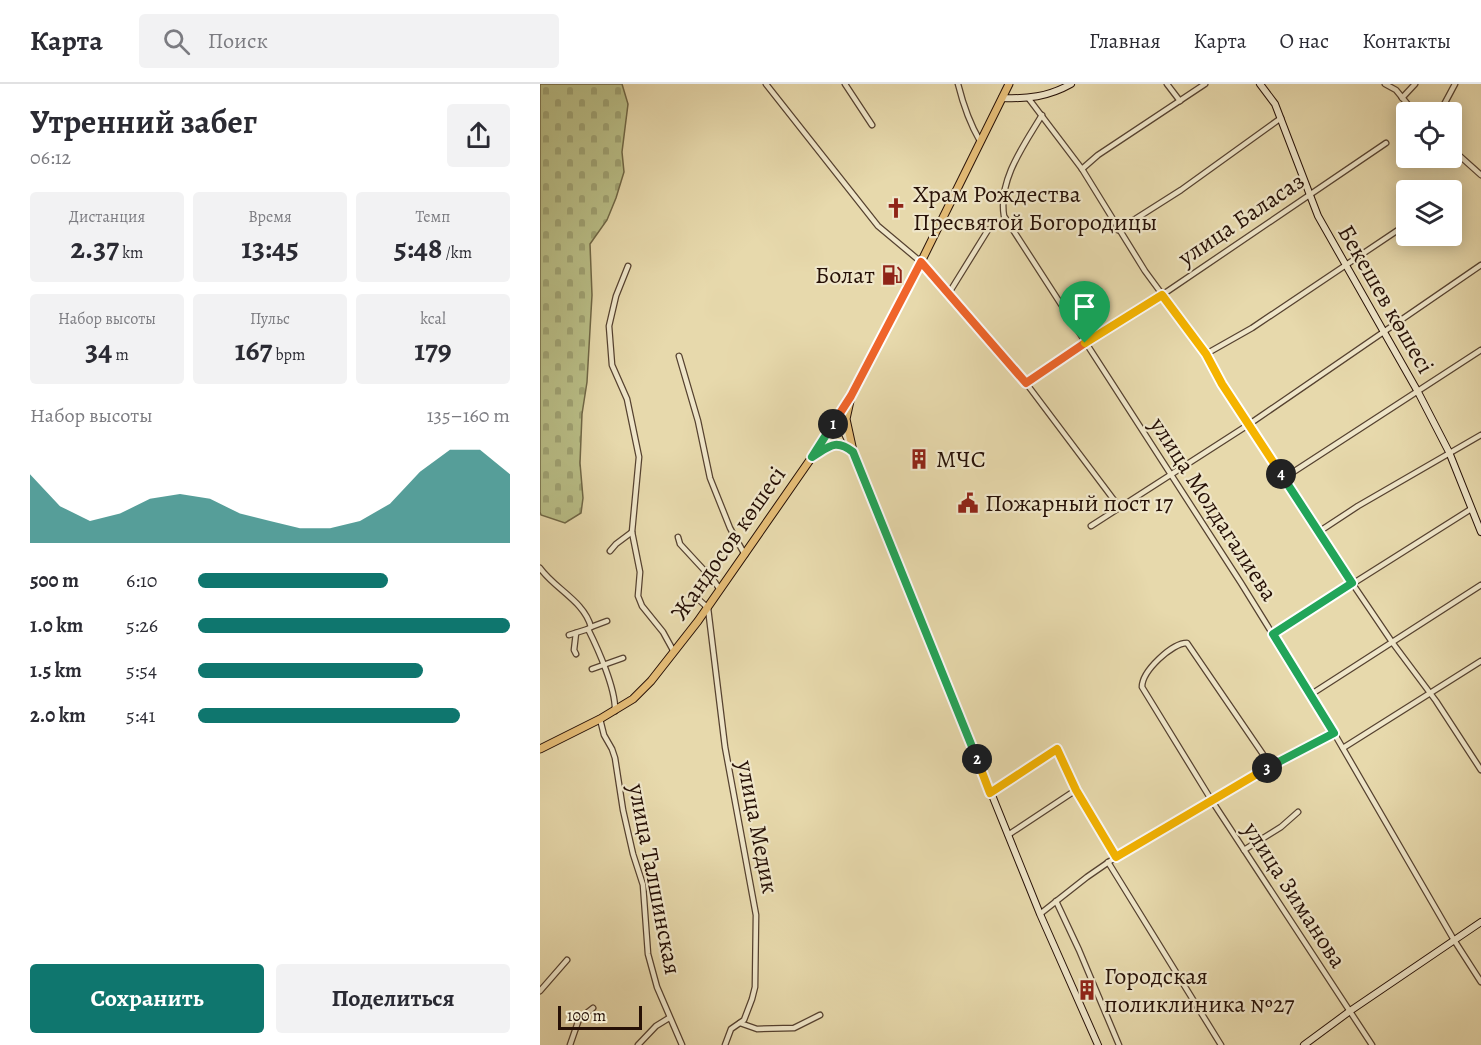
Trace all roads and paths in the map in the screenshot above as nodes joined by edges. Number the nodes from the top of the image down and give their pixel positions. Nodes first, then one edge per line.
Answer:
1 (766, 84) edge
2 (845, 84) edge
3 (958, 84) edge
4 (1009, 84) edge
5 (1071, 84) edge
6 (1167, 84) edge
7 (1205, 84) edge
8 (1260, 84) edge
9 (1385, 84) edge
10 (1414, 84) edge
11 (1455, 84) edge
12 (1002, 98) junction
13 (1402, 98) junction
14 (1029, 99) junction
15 (1180, 101) junction
16 (1405, 102) edge
17 (1445, 102) edge
18 (1042, 115) junction
19 (1281, 118) junction
20 (872, 125) dead end
21 (980, 141) junction
22 (1386, 143) dead end
23 (1462, 157) edge
24 (1082, 169) junction
25 (1481, 175) edge
26 (1309, 194) junction
27 (988, 230) dead end
28 (1118, 230) junction
29 (1396, 231) edge
30 (921, 262) junction
31 (1345, 265) junction
32 (1481, 265) edge
33 (628, 266) dead end
34 (949, 293) junction
35 (1162, 295) junction
36 (1385, 330) junction
37 (1085, 343) junction
38 (1481, 350) edge
39 (1206, 354) junction
40 (679, 356) dead end
41 (1026, 383) junction
42 (1418, 392) junction
43 (851, 396) junction
44 (837, 417) junction
45 (1248, 425) junction
46 (1481, 435) edge
47 (853, 452) junction
48 (1449, 452) junction
49 (812, 457) junction
50 (1172, 475) junction
51 (1284, 478) junction
52 (1120, 508) junction
53 (1472, 509) junction
54 (1479, 523) edge
55 (1091, 526) dead end
56 (1320, 531) junction
57 (632, 532) junction
58 (1481, 532) edge
59 (678, 537) dead end
60 (610, 551) dead end
61 (745, 555) junction
62 (540, 568) edge
63 (1352, 583) junction
64 (1481, 585) edge
65 (720, 590) junction
66 (696, 597) dead end
67 (708, 608) junction
68 (607, 621) dead end
69 (589, 628) junction
70 (576, 633) junction
71 (1273, 634) junction
72 (569, 635) dead end
73 (1392, 642) junction
74 (674, 652) junction
75 (576, 654) dead end
76 (623, 658) dead end
77 (1481, 661) edge
78 (603, 665) junction
79 (592, 669) dead end
80 (1431, 694) junction
81 (1310, 695) junction
82 (615, 711) junction
83 (600, 719) junction
84 (1334, 733) junction
85 (1343, 748) junction
86 (540, 749) edge
87 (1271, 766) junction
88 (1481, 770) edge
89 (1076, 790) junction
90 (990, 793) junction
91 (1212, 801) junction
92 (1298, 812) dead end
93 (1008, 835) junction
94 (1244, 850) junction
95 (1116, 857) junction
96 (1108, 862) junction
97 (1056, 901) junction
98 (1040, 914) junction
99 (1481, 922) edge
100 (1454, 940) junction
101 (567, 960) dead end
102 (1481, 982) edge
103 (540, 991) edge
104 (593, 1008) dead end
105 (1350, 1011) junction
106 (820, 1015) dead end
107 (669, 1018) junction
108 (740, 1023) junction
109 (570, 1045) edge
110 (638, 1045) edge
111 (682, 1045) edge
112 (724, 1045) edge
113 (1098, 1045) edge
114 (1119, 1045) edge
115 (1221, 1045) edge
116 (1304, 1045) edge
117 (1372, 1045) edge

1 - 30 street
2 - 20 street
3 - 21 street
4 - 12 main road, Жандосов көшесі
5 - 14 main road
6 - 15 street
7 - 15 street
8 - 19 main road, Бекешев көшесі
9 - 13 street
10 - 13 street
11 - 17 street
12 - 14 main road
12 - 21 main road, Жандосов көшесі
13 - 16 street
14 - 18 street
15 - 24 street
18 - 24 street
18 - 37 street, улица Молдагалиева
19 - 26 main road, Бекешев көшесі
19 - 28 street
21 - 30 main road, Жандосов көшесі
22 - 26 street, улица Баласаз
23 - 25 street
24 - 28 street
26 - 31 main road, Бекешев көшесі
26 - 35 street, улица Баласаз
27 - 34 street
28 - 35 street
29 - 31 street
30 - 34 street
30 - 43 main road, Жандосов көшесі
31 - 36 main road, Бекешев көшесі
31 - 39 street
32 - 36 street
33 - 57 street
34 - 41 street
35 - 37 street, улица Баласаз
35 - 39 street
36 - 42 main road, Бекешев көшесі
36 - 45 street
37 - 41 street, улица Баласаз
37 - 50 street, улица Молдагалиева
38 - 42 street
39 - 45 street
40 - 61 street
41 - 52 street
42 - 48 main road, Бекешев көшесі
42 - 51 street
43 - 44 main road, Жандосов көшесі
43 - 47 main road
44 - 47 main road
44 - 49 main road, Жандосов көшесі
45 - 50 street
45 - 51 street
46 - 48 street
47 - 49 main road
47 - 90 main road
48 - 53 main road, Бекешев көшесі
48 - 56 street
49 - 61 main road, Жандосов көшесі
50 - 52 street
50 - 71 street, улица Молдагалиева
51 - 56 street
52 - 55 street
53 - 54 main road, Бекешев көшесі
53 - 63 street
54 - 58 main road, Бекешев көшесі
56 - 63 street
57 - 60 street
57 - 74 street
59 - 65 street
61 - 65 main road, Жандосов көшесі
62 - 69 street
63 - 71 street
63 - 73 street
64 - 73 street
65 - 67 main road, Жандосов көшесі
66 - 67 street
67 - 74 main road, Жандосов көшесі
67 - 108 street, улица Медик
68 - 69 street
69 - 70 street
69 - 78 street
70 - 72 street
70 - 75 street
71 - 81 street, улица Молдагалиева
73 - 80 street
73 - 81 street
74 - 82 main road, Жандосов көшесі
76 - 78 street
77 - 80 street
78 - 79 street
78 - 82 street
80 - 85 street
80 - 88 street
81 - 84 street, улица Молдагалиева
82 - 83 main road, Жандосов көшесі
83 - 86 main road, Жандосов көшесі
83 - 107 street, улица Талшинская
84 - 85 street, улица Молдагалиева
84 - 87 street
85 - 100 street, улица Молдагалиева
87 - 91 street
87 - 91 street, улица Зиманова
89 - 90 street
89 - 93 street
89 - 95 street
90 - 93 main road
91 - 94 street, улица Зиманова
91 - 95 street
92 - 94 street
93 - 98 main road
94 - 105 street, улица Зиманова
95 - 96 street
96 - 97 street
96 - 115 street
97 - 98 street
97 - 114 street
98 - 113 main road
99 - 100 main road
100 - 102 street, улица Молдагалиева
100 - 105 main road
101 - 103 street
104 - 109 street
105 - 116 main road
105 - 117 street, улица Зиманова
106 - 108 street
107 - 110 street
107 - 111 street, улица Талшинская
108 - 112 street, улица Медик

